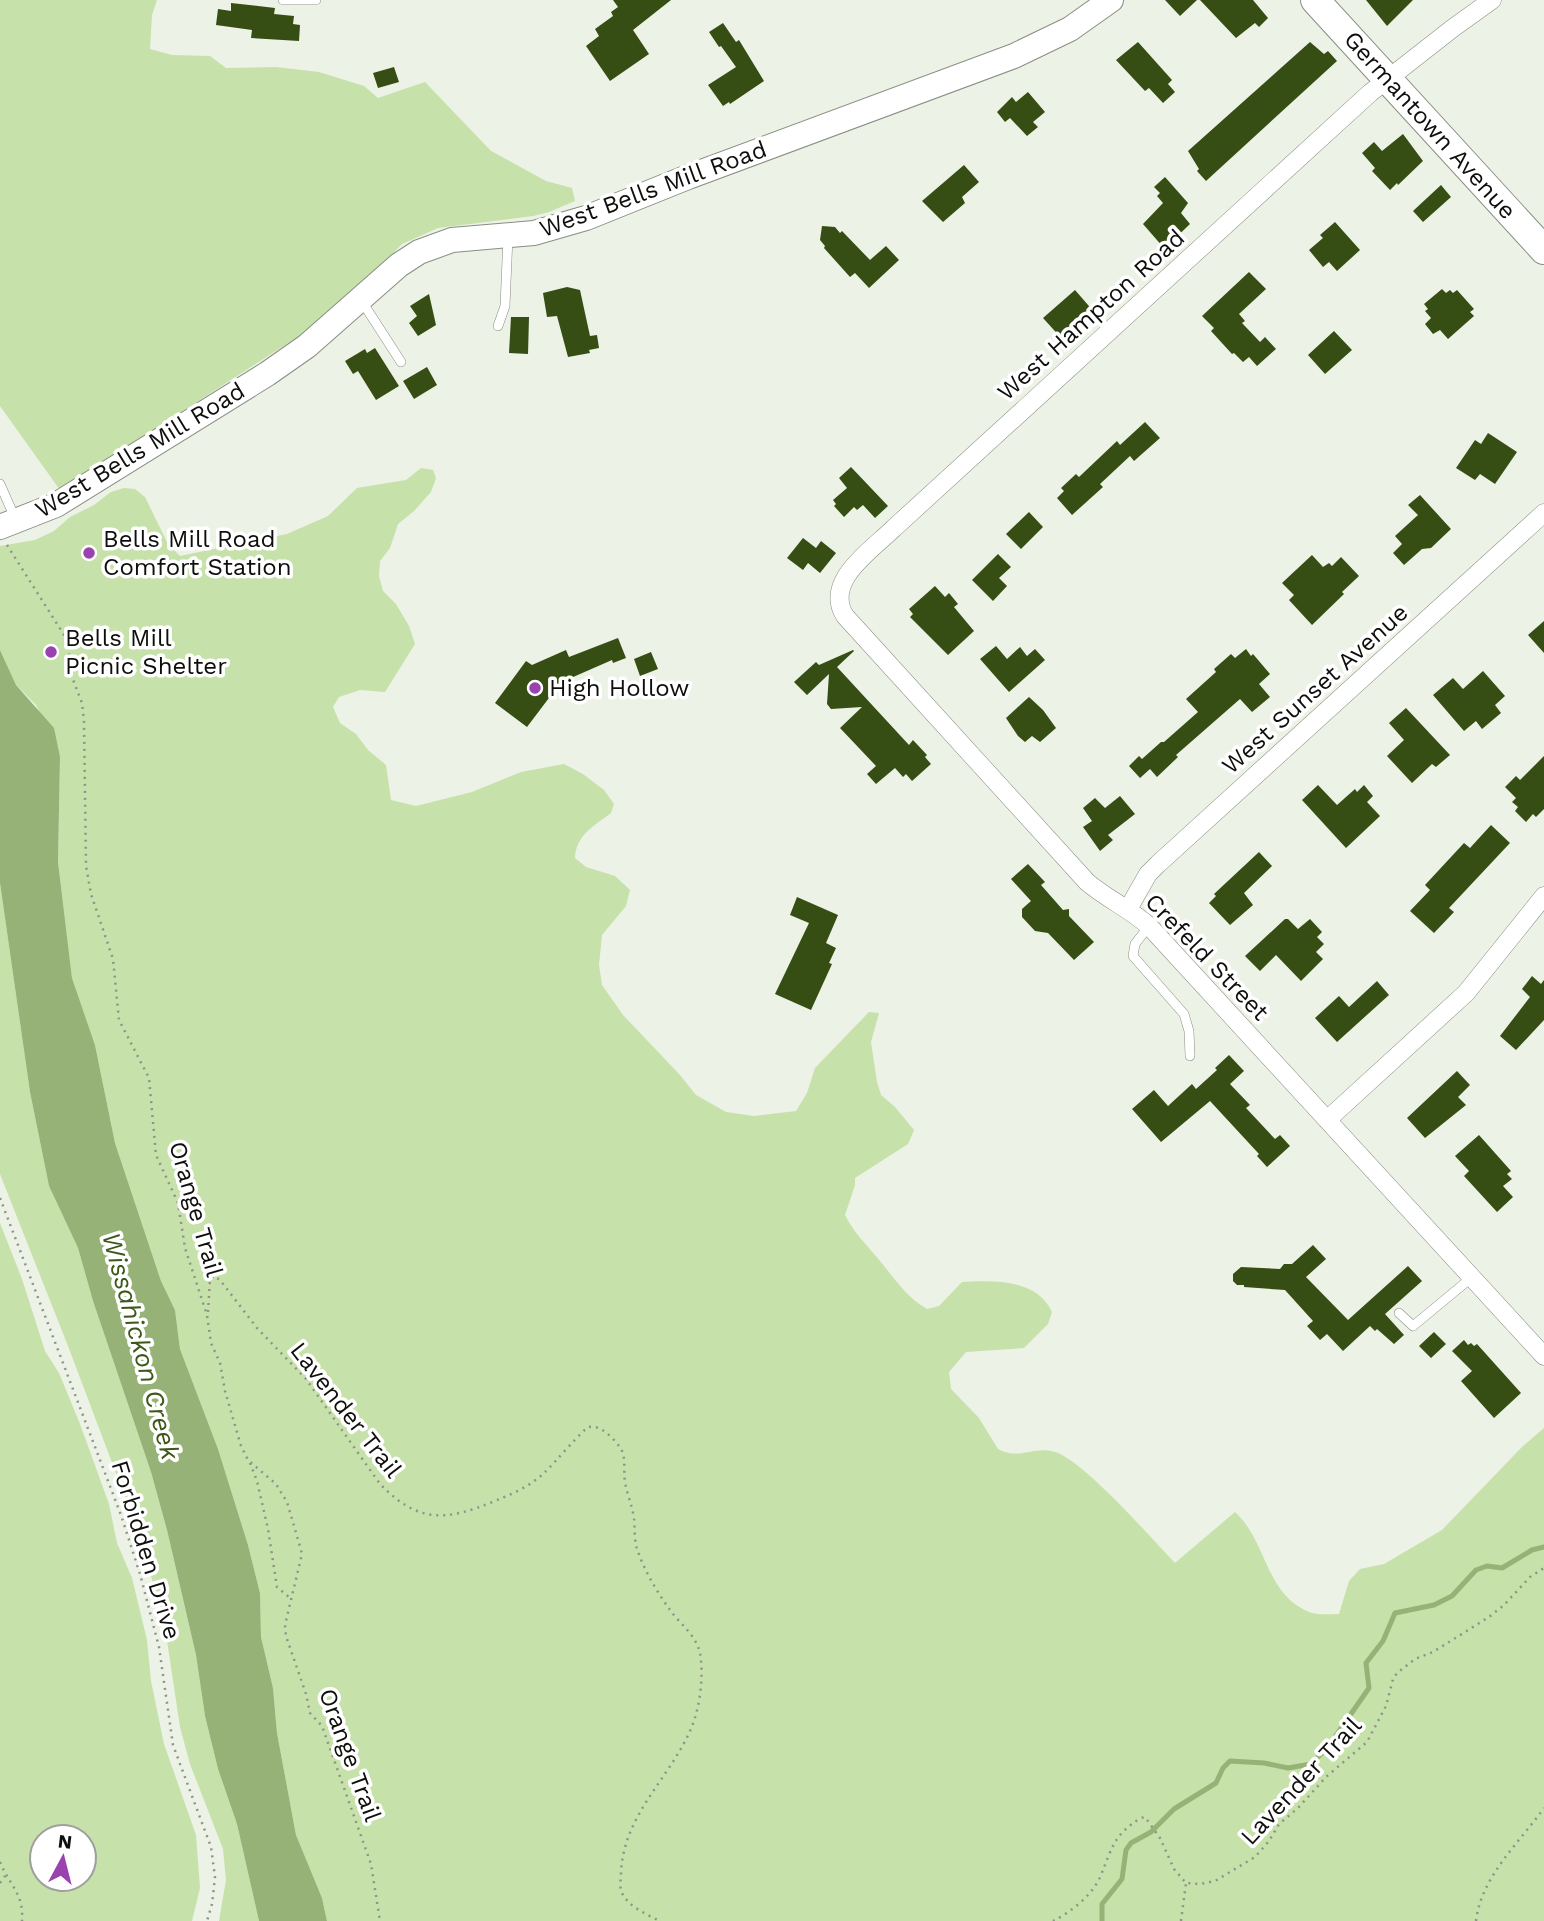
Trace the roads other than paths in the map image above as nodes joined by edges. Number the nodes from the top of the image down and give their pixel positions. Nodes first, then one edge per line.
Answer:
1 (283, 0) edge
2 (316, 0) edge
3 (1111, 0) edge
4 (1315, 0) edge
5 (1492, 0) edge
6 (1388, 79) junction
7 (508, 236) junction
8 (1544, 250) edge
9 (360, 299) junction
10 (498, 326) dead end
11 (401, 362) dead end
12 (0, 484) edge
13 (1544, 513) edge
14 (7, 523) edge
15 (838, 596) joint
16 (1544, 896) edge
17 (1128, 909) junction
18 (1149, 926) junction
19 (1190, 1056) dead end
20 (1327, 1120) junction
21 (1471, 1278) junction
22 (1399, 1314) dead end
23 (1544, 1356) edge

1 - 2 lane
3 - 7 street, West Bells Mill Road
4 - 6 main road, Germantown Avenue
5 - 6 street, West Hampton Road
6 - 8 main road, Germantown Avenue
6 - 15 street, West Hampton Road
7 - 9 street, West Bells Mill Road
7 - 10 lane
9 - 11 lane
9 - 14 street, West Bells Mill Road
12 - 14 lane
13 - 17 street, West Sunset Avenue
15 - 17 street, Crefeld Street
16 - 20 street
17 - 18 street, Crefeld Street
18 - 19 lane
18 - 20 street, Crefeld Street
20 - 21 street, Crefeld Street
21 - 22 lane
21 - 23 street, Crefeld Street

